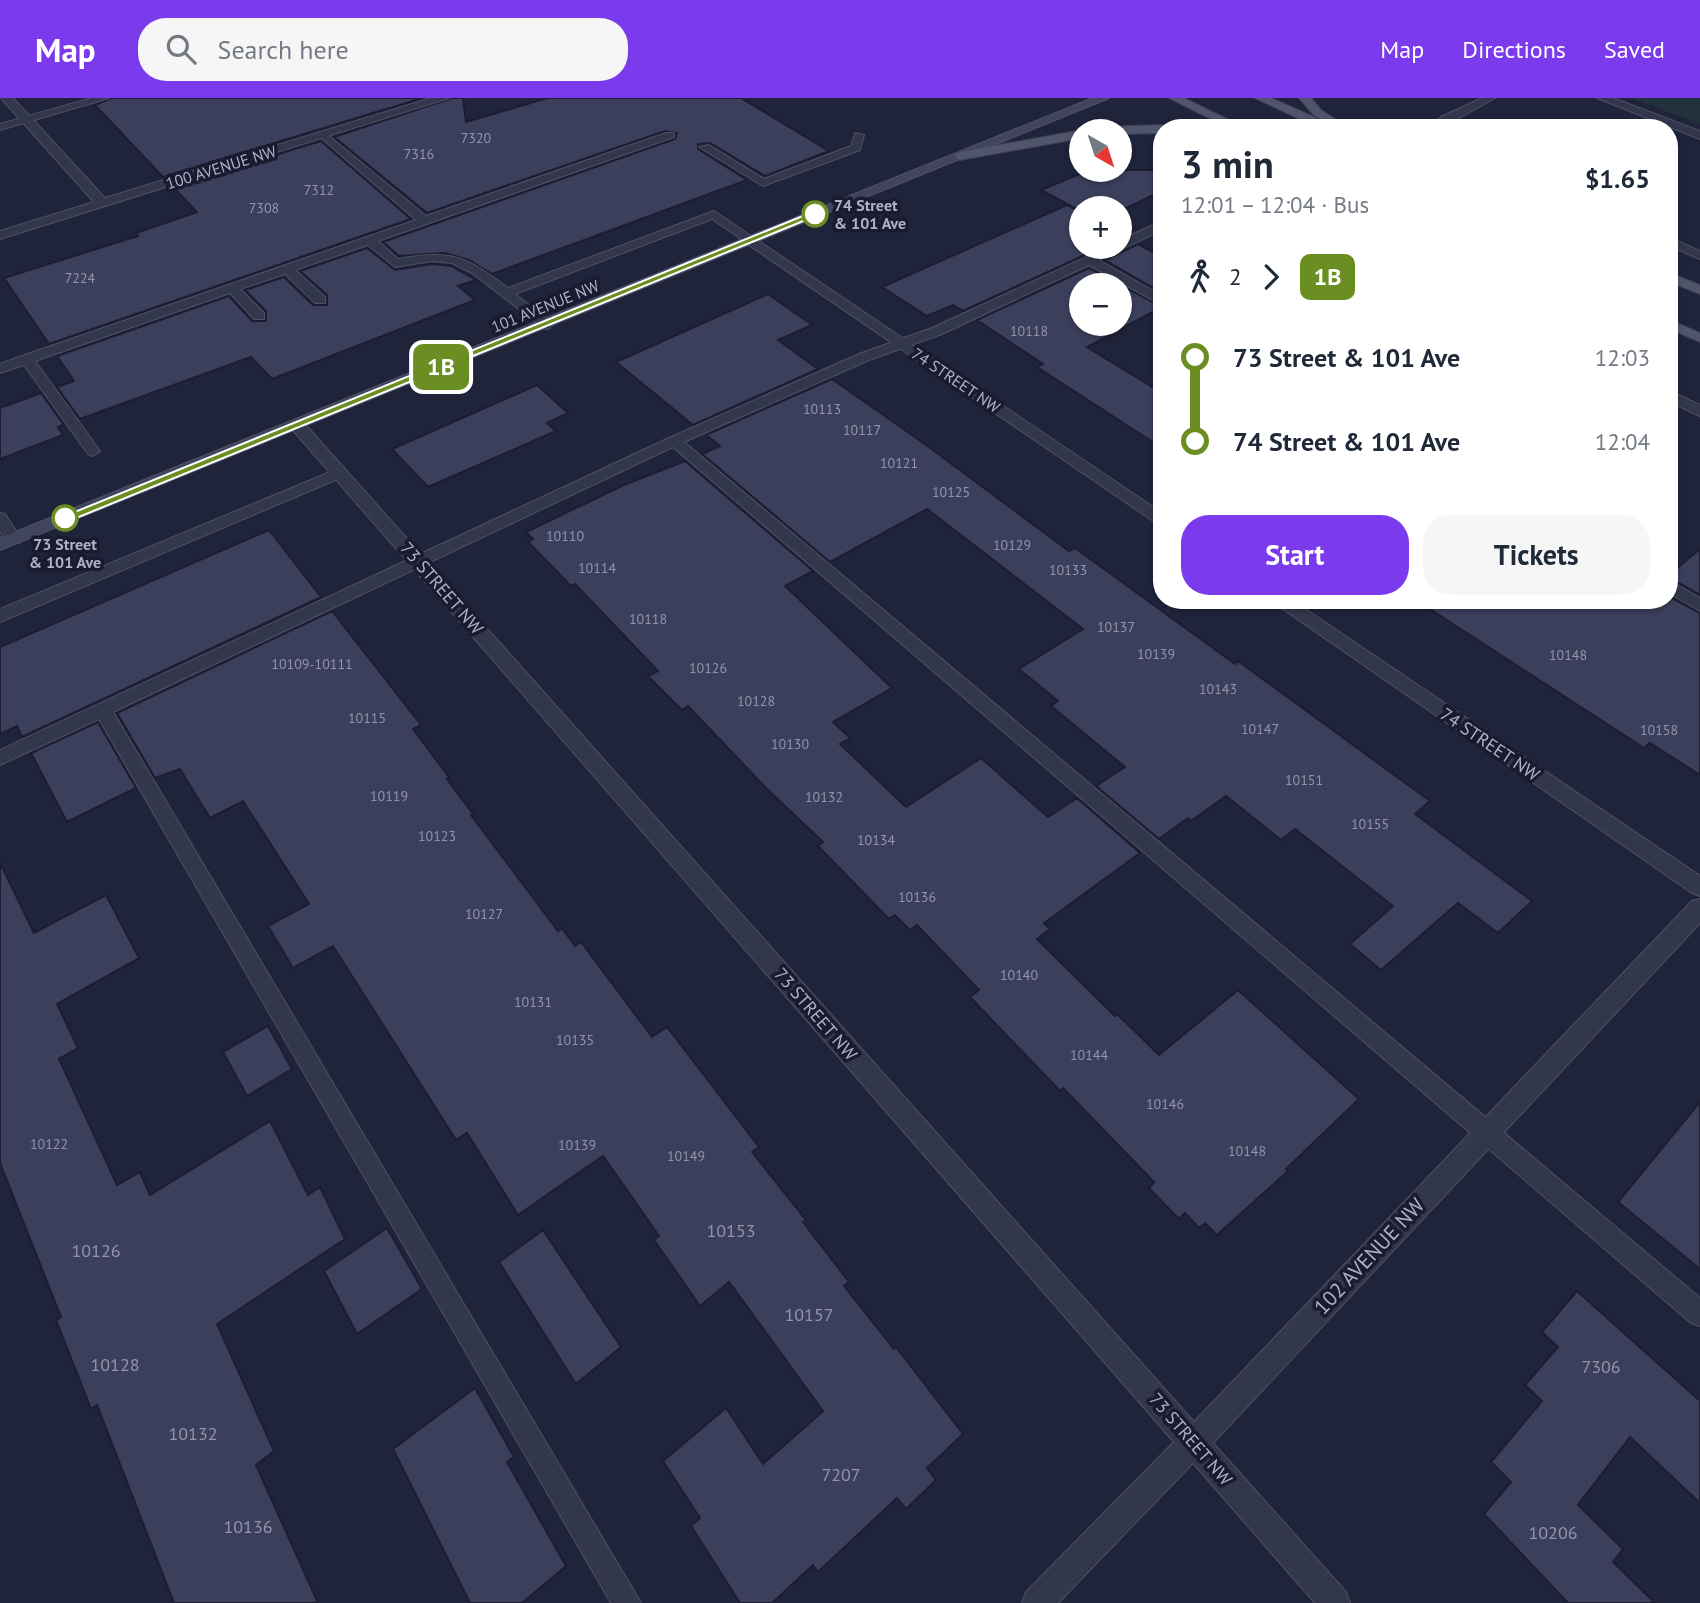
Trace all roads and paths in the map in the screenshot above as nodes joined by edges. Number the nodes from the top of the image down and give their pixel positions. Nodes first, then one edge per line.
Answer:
1 (7, 98) edge
2 (104, 98) edge
3 (443, 98) edge
4 (1103, 98) edge
5 (1175, 98) edge
6 (1261, 98) edge
7 (1305, 98) edge
8 (1490, 98) edge
9 (1603, 98) edge
10 (1220, 119) edge
11 (1309, 119) edge
12 (1328, 119) edge
13 (1446, 119) edge
14 (1658, 119) edge
15 (27, 120) junction
16 (0, 127) edge
17 (1678, 127) edge
18 (1153, 128) edge
19 (1132, 129) edge
20 (324, 135) junction
21 (670, 135) dead end
22 (859, 135) dead end
23 (1700, 135) edge
24 (1069, 136) edge
25 (705, 147) dead end
26 (960, 156) junction
27 (102, 204) junction
28 (424, 221) junction
29 (1153, 229) edge
30 (0, 235) edge
31 (370, 240) junction
32 (751, 240) junction
33 (1132, 240) edge
34 (1678, 245) edge
35 (1700, 255) edge
36 (1090, 260) joint
37 (287, 269) junction
38 (1678, 280) edge
39 (232, 288) junction
40 (1700, 290) edge
41 (506, 293) junction
42 (1153, 295) edge
43 (320, 300) dead end
44 (259, 316) dead end
45 (545, 325) junction
46 (1678, 328) edge
47 (1700, 338) edge
48 (902, 343) junction
49 (27, 359) junction
50 (0, 369) edge
51 (1678, 400) edge
52 (1700, 411) edge
53 (297, 425) junction
54 (674, 441) junction
55 (93, 451) dead end
56 (340, 473) junction
57 (1153, 515) edge
58 (0, 517) edge
59 (7, 541) edge
60 (419, 562) junction
61 (1678, 592) edge
62 (1700, 605) edge
63 (1292, 609) edge
64 (0, 616) edge
65 (103, 710) junction
66 (0, 758) edge
67 (1700, 887) edge
68 (1700, 908) edge
69 (1486, 1131) junction
70 (1700, 1314) edge
71 (1194, 1442) junction
72 (627, 1603) edge
73 (1037, 1603) edge
74 (1335, 1603) edge

1 - 15 street
2 - 15 lane
3 - 20 street, 100 AVENUE NW
4 - 26 main road, 101 AVENUE NW
5 - 10 main road
6 - 11 main road
7 - 12 main road
8 - 13 lane
9 - 14 street
15 - 16 lane
15 - 27 street
17 - 23 street
18 - 19 main road
20 - 27 street, 100 AVENUE NW
20 - 28 lane
21 - 28 lane
22 - 25 lane
24 - 26 main road
26 - 32 main road, 101 AVENUE NW
27 - 30 street, 100 AVENUE NW
28 - 31 lane
29 - 33 lane
31 - 37 lane
31 - 41 lane
32 - 41 lane
32 - 45 main road, 101 AVENUE NW
32 - 48 street, 74 STREET NW
34 - 35 lane
36 - 42 lane
36 - 48 lane
37 - 39 lane
37 - 43 lane
38 - 40 main road
39 - 44 lane
39 - 49 lane
41 - 45 lane
45 - 53 main road, 101 AVENUE NW
46 - 47 main road
48 - 54 lane
48 - 57 street, 74 STREET NW
49 - 50 lane
49 - 55 lane
51 - 52 street
53 - 56 street, 73 STREET NW
53 - 59 main road, 101 AVENUE NW
54 - 60 lane
54 - 69 lane
56 - 60 street, 73 STREET NW
56 - 64 lane
58 - 59 lane
60 - 65 lane
60 - 71 street, 73 STREET NW
61 - 62 lane
63 - 67 street, 74 STREET NW
65 - 66 lane
65 - 72 lane
68 - 69 street, 102 AVENUE NW
69 - 70 lane
69 - 71 street, 102 AVENUE NW
71 - 73 street, 102 AVENUE NW
71 - 74 street, 73 STREET NW

